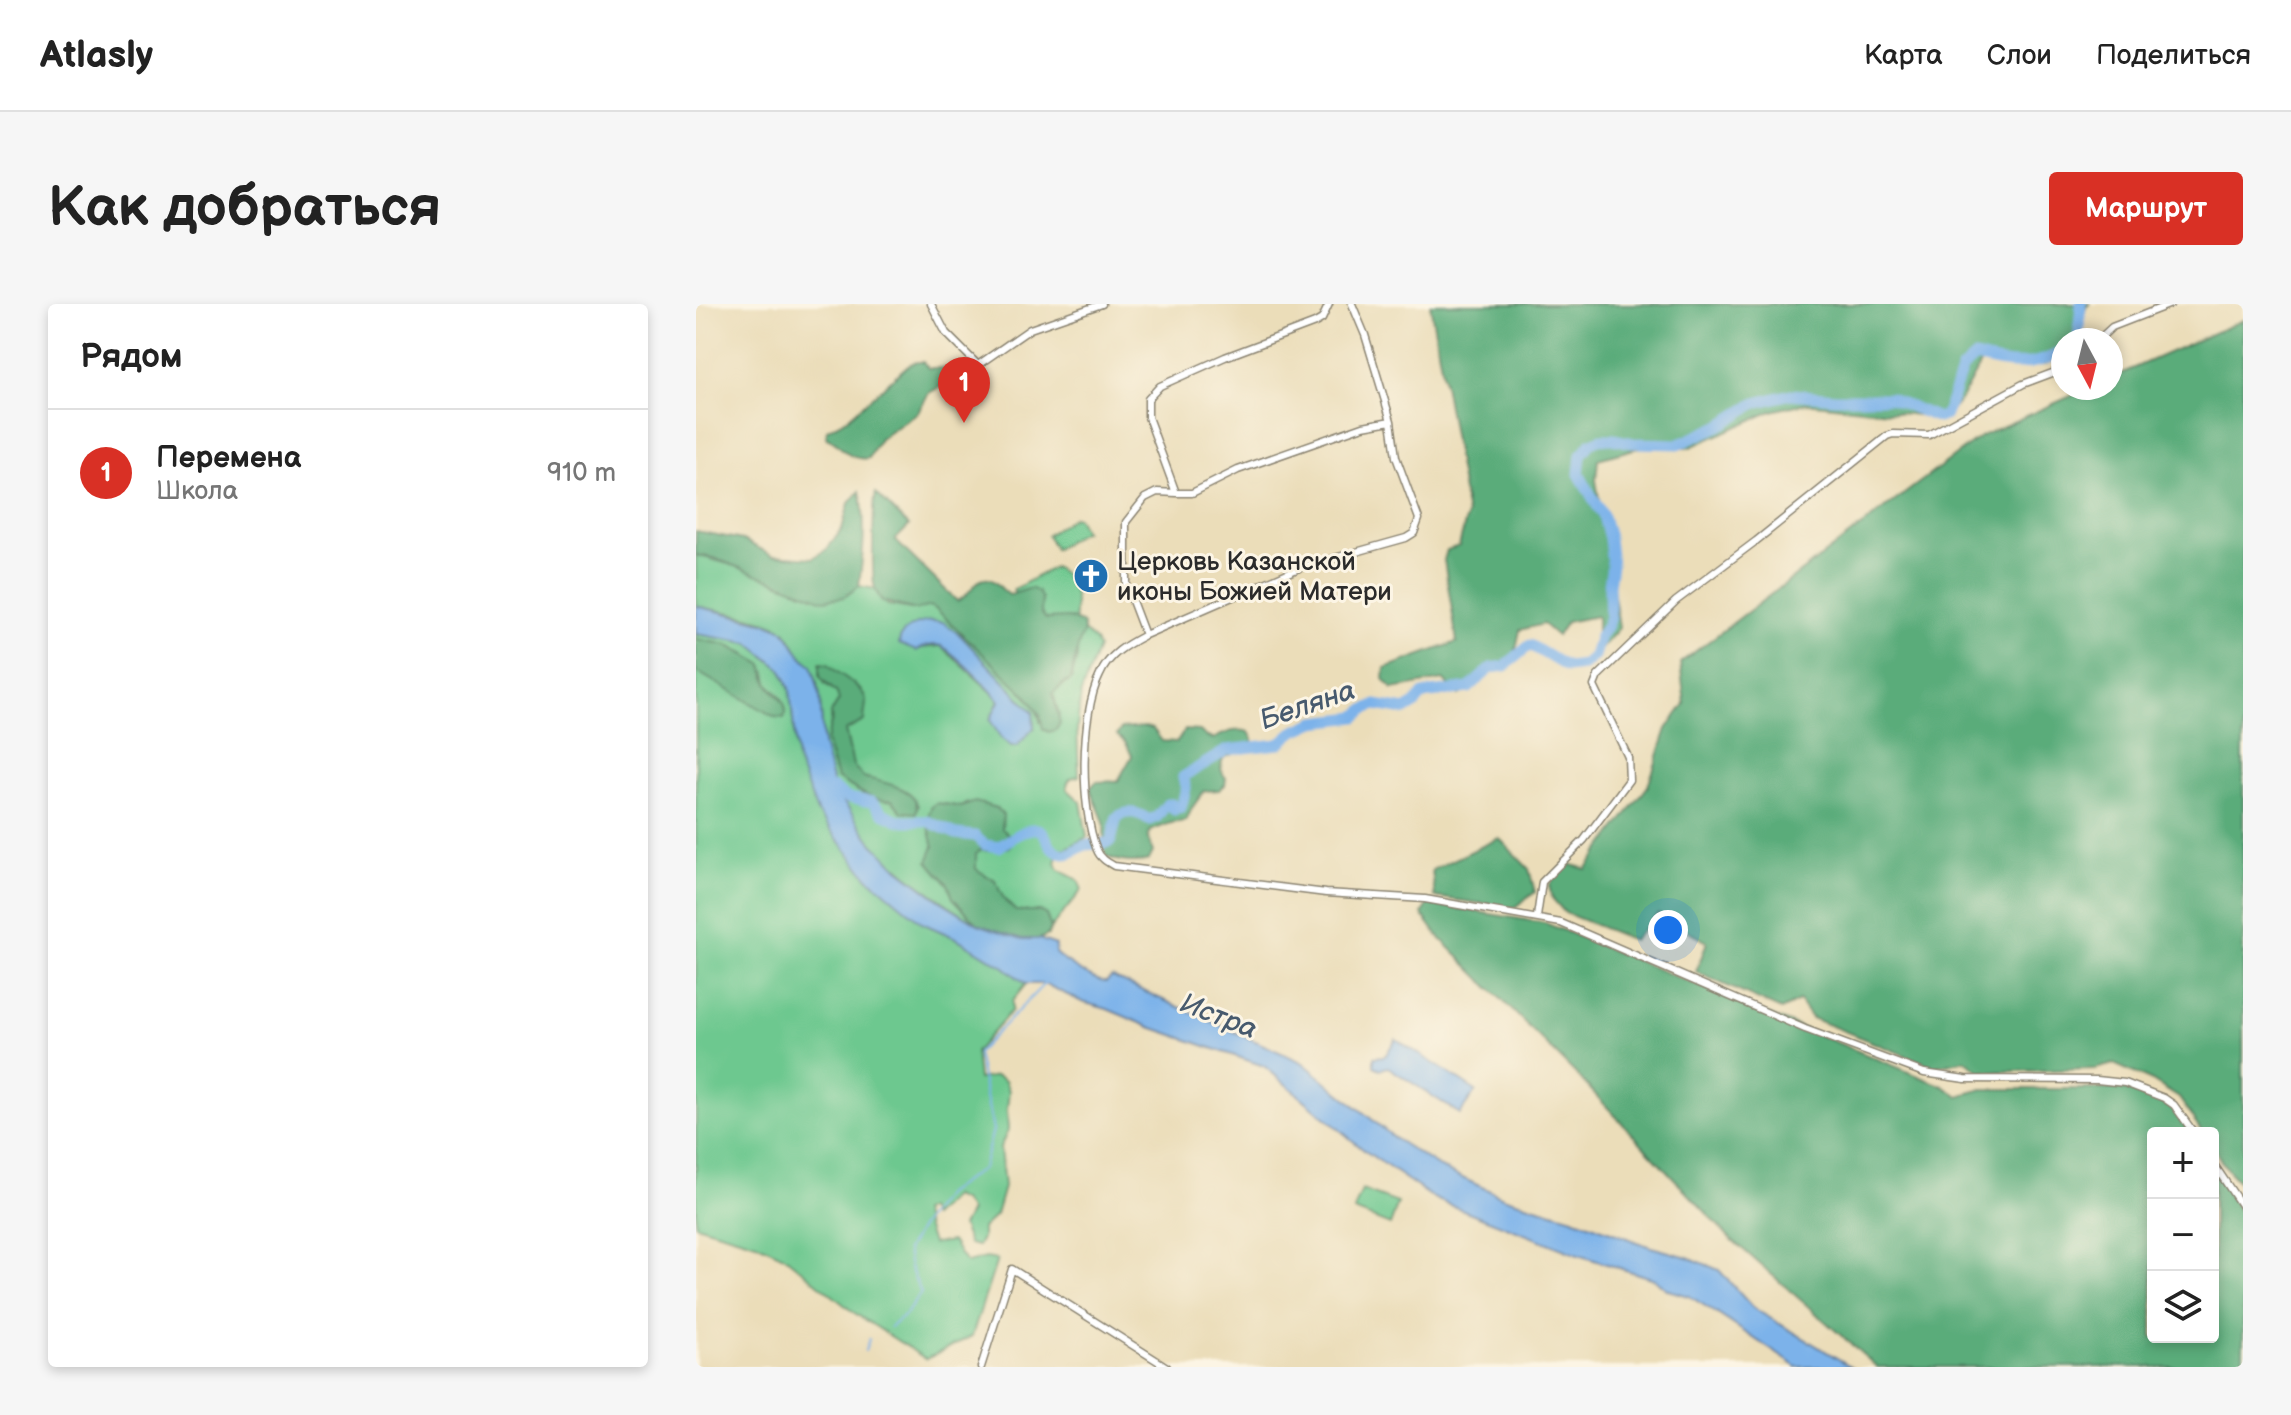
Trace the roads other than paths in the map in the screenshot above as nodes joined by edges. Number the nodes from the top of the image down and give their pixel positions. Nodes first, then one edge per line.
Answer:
1 (931, 304) edge
2 (1078, 304) edge
3 (1102, 304) edge
4 (1329, 304) edge
5 (1352, 304) edge
6 (2171, 304) edge
7 (1080, 312) junction
8 (2111, 328) edge
9 (2051, 374) edge
10 (1391, 421) junction
11 (1176, 493) junction
12 (1145, 635) junction
13 (1537, 917) junction
14 (2190, 1127) edge
15 (2219, 1172) edge
16 (2243, 1208) edge
17 (981, 1367) edge
18 (1167, 1367) edge

1 - 7 street
2 - 7 street
3 - 7 street
4 - 11 street
5 - 10 street
6 - 8 street
9 - 13 street
10 - 11 street
10 - 12 street
11 - 12 street
12 - 13 street
13 - 14 street
15 - 16 street
17 - 18 street

